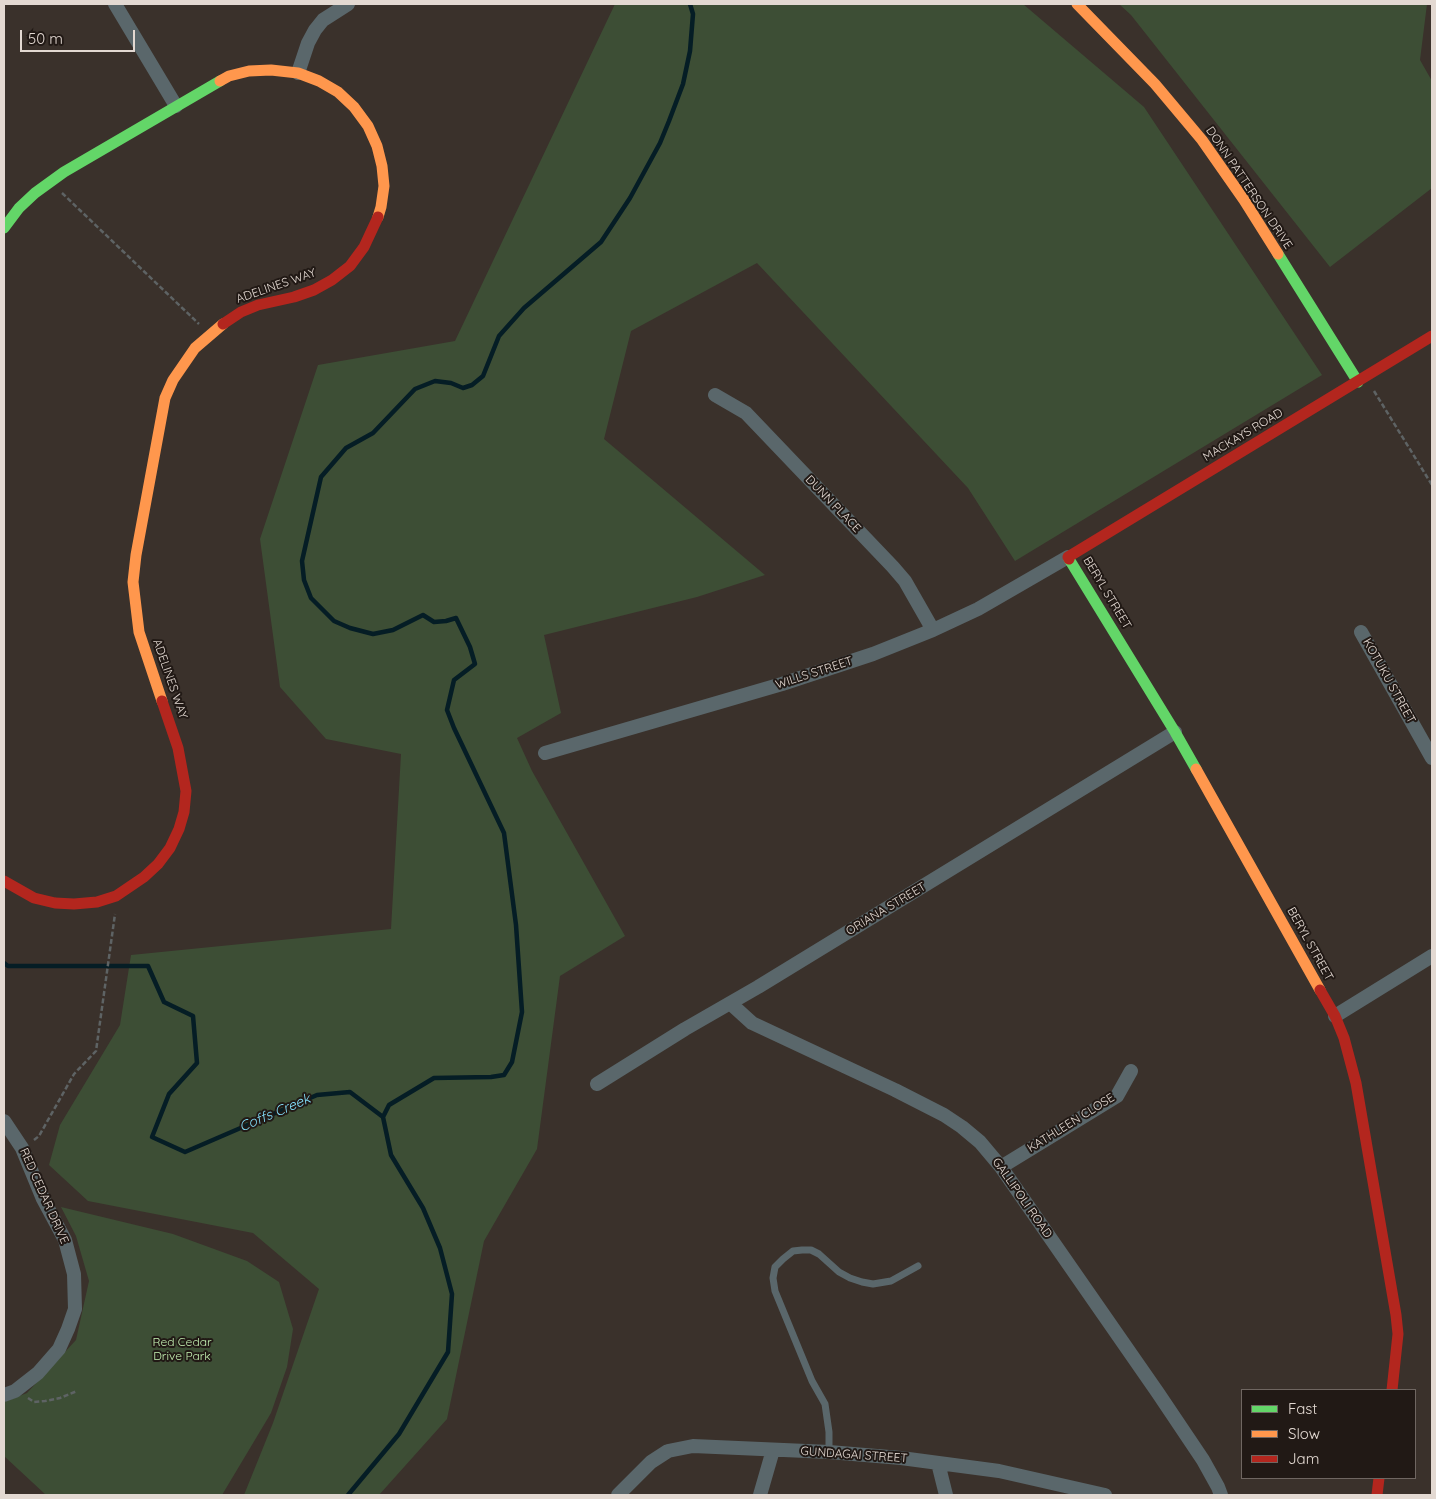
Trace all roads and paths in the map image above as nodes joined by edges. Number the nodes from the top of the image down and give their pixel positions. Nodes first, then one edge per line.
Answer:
1 (115, 4) edge
2 (348, 4) edge
3 (1076, 4) edge
4 (298, 73) junction
5 (176, 106) junction
6 (50, 181) junction
7 (4, 228) edge
8 (209, 334) junction
9 (1432, 336) edge
10 (1362, 379) junction
11 (715, 395) dead end
12 (1432, 486) edge
13 (1068, 557) junction
14 (933, 630) junction
15 (1361, 632) dead end
16 (1175, 732) junction
17 (545, 753) dead end
18 (1432, 758) edge
19 (4, 881) edge
20 (113, 931) dead end
21 (1432, 956) edge
22 (730, 1003) junction
23 (1335, 1016) junction
24 (1131, 1071) dead end
25 (597, 1084) dead end
26 (4, 1121) edge
27 (22, 1148) junction
28 (1001, 1167) junction
29 (918, 1266) dead end
30 (20, 1387) junction
31 (1392, 1389) edge
32 (77, 1391) dead end
33 (4, 1395) edge
34 (773, 1450) junction
35 (829, 1452) junction
36 (938, 1463) junction
37 (1379, 1479) edge
38 (618, 1495) edge
39 (760, 1495) edge
40 (946, 1495) edge
41 (1105, 1495) edge
42 (1221, 1495) edge
43 (1377, 1495) edge

1 - 5 street
2 - 4 street
3 - 10 main road, DONN PATTERSON DRIVE
4 - 5 main road, ADELINES WAY
4 - 8 main road, ADELINES WAY
5 - 6 main road, ADELINES WAY
6 - 7 main road, ADELINES WAY
6 - 8 path
8 - 19 main road, ADELINES WAY
9 - 10 main road, MACKAYS ROAD
10 - 12 path
10 - 13 main road, MACKAYS ROAD
11 - 14 street, DUNN PLACE
13 - 14 street, WILLS STREET
13 - 16 main road, BERYL STREET
14 - 17 street, WILLS STREET
15 - 18 street, KOTUKU STREET
16 - 22 street, ORIANA STREET
16 - 23 main road, BERYL STREET
20 - 27 path
21 - 23 street
22 - 25 street, ORIANA STREET
22 - 28 street, GALLIPOLI ROAD
23 - 31 main road, BERYL STREET
24 - 28 street, KATHLEEN CLOSE
26 - 27 street, RED CEDAR DRIVE
27 - 30 street, RED CEDAR DRIVE
28 - 42 street, GALLIPOLI ROAD
29 - 35 lane
30 - 32 path
30 - 33 street, RED CEDAR DRIVE
34 - 35 street, GUNDAGAI STREET
34 - 38 street, GUNDAGAI STREET
34 - 39 street
35 - 36 street, GUNDAGAI STREET
36 - 40 street
36 - 41 street, GUNDAGAI STREET
37 - 43 main road

